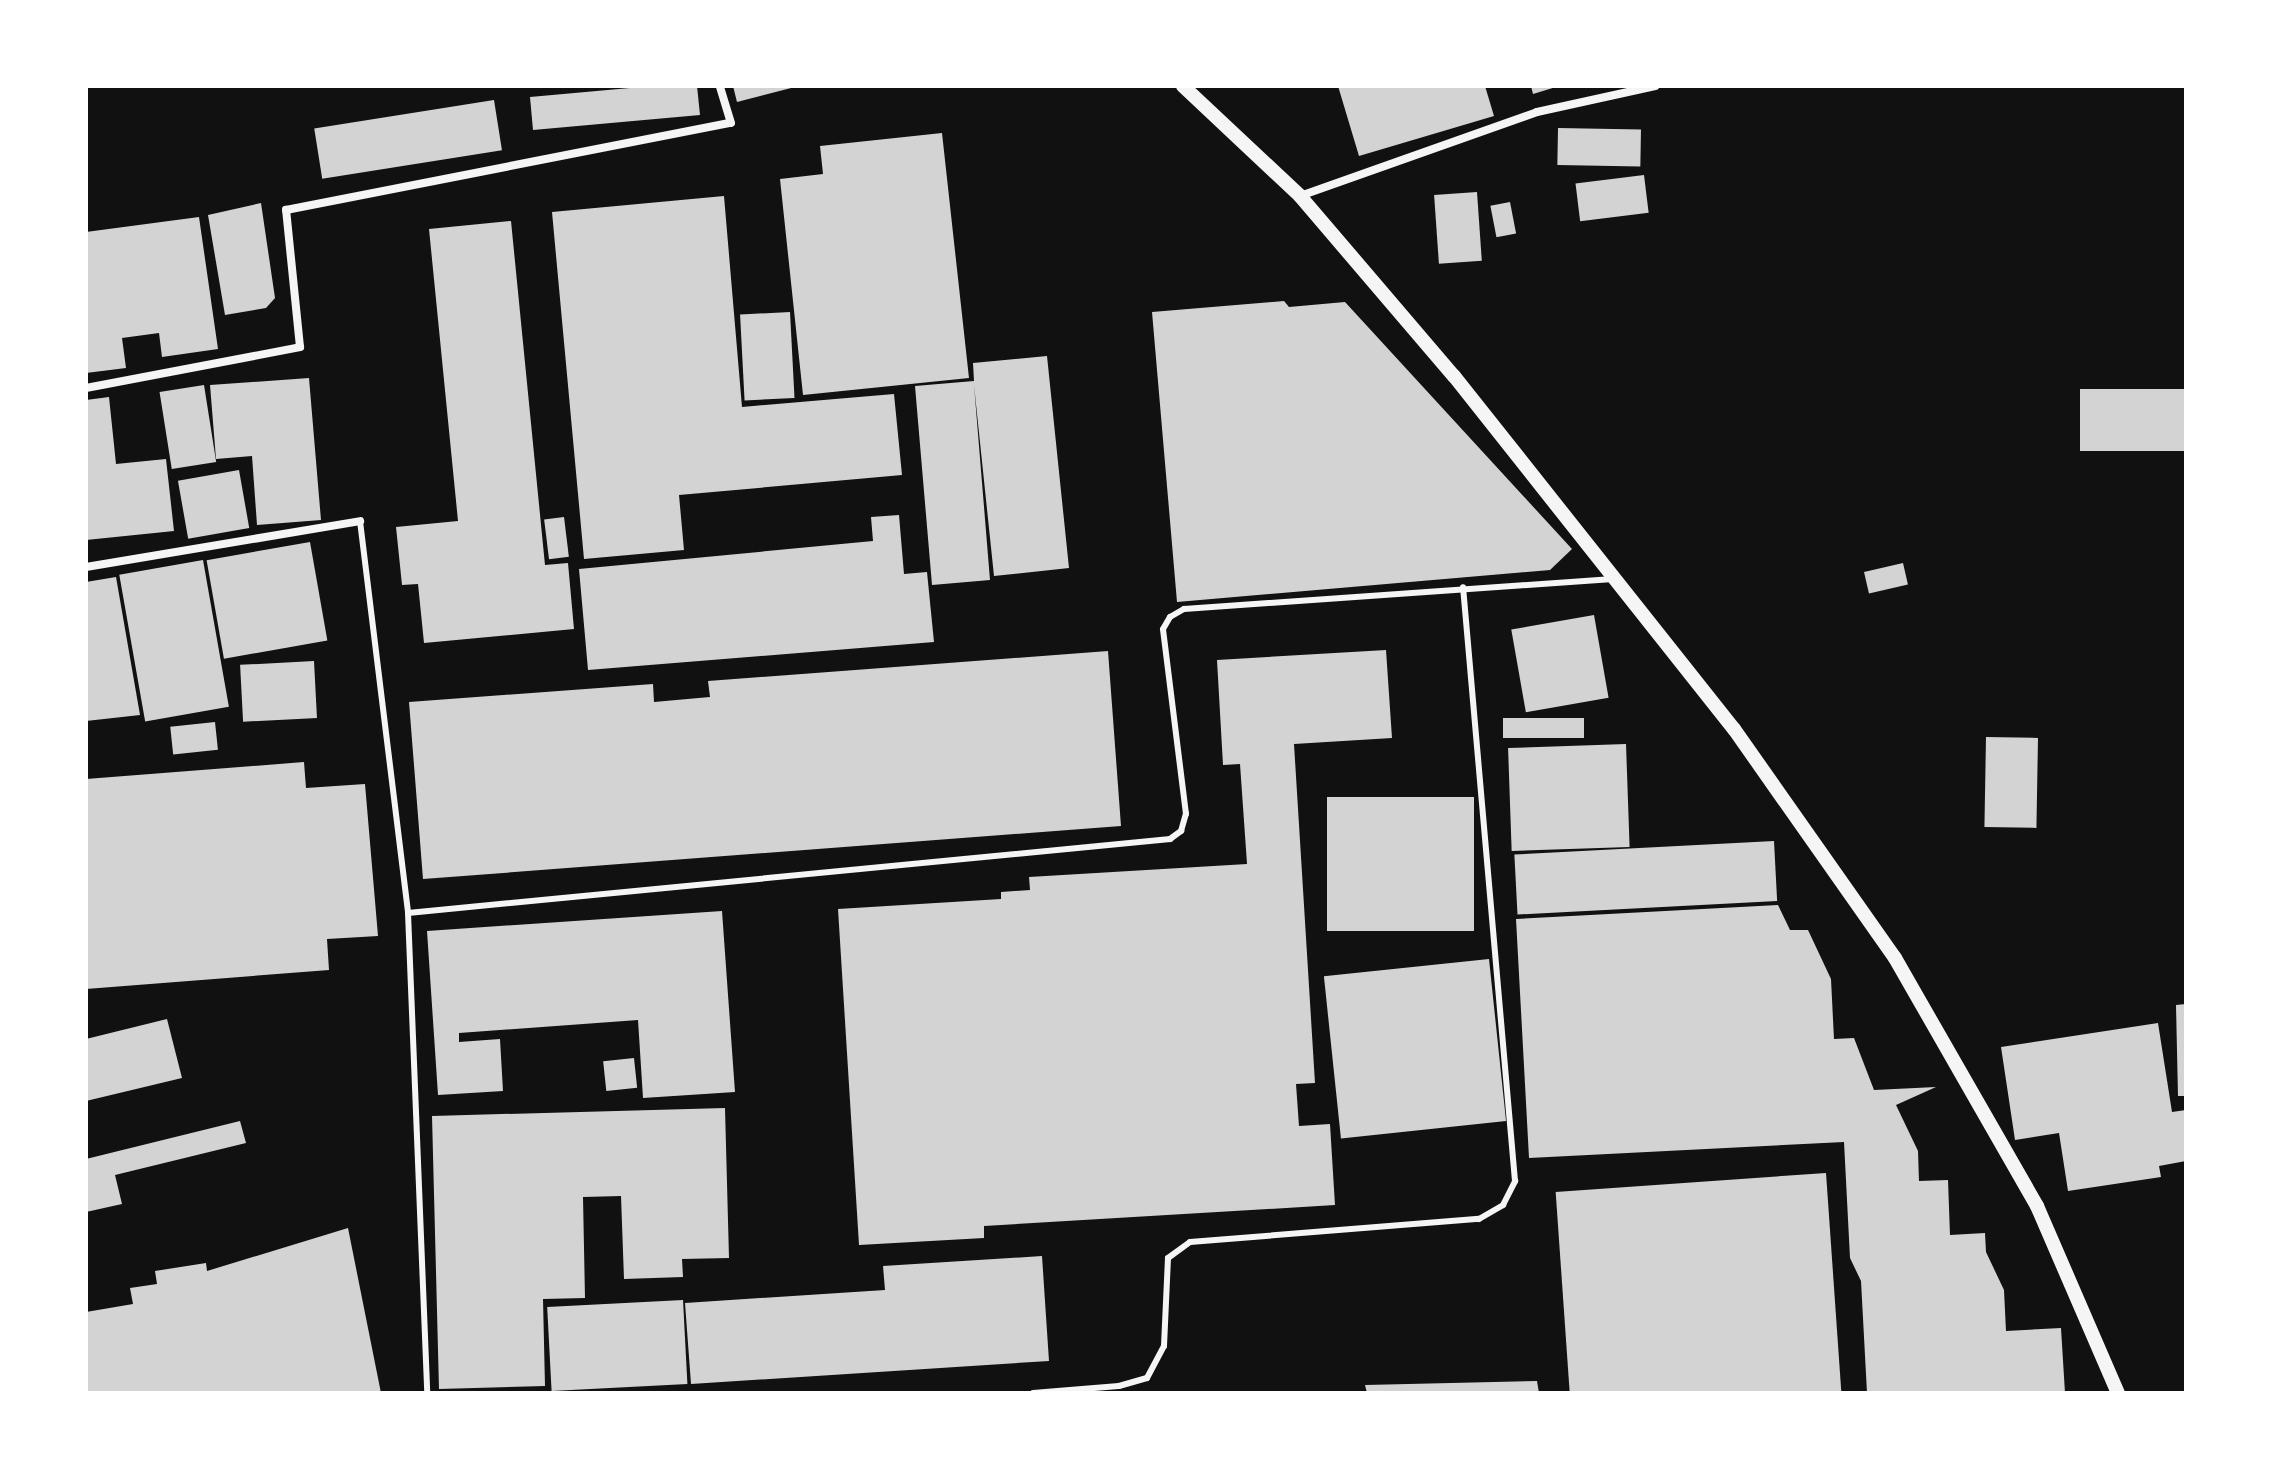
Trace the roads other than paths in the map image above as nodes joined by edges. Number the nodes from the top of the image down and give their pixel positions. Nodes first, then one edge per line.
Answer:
1 (720, 86) edge
2 (1655, 86) edge
3 (1188, 87) edge
4 (1300, 196) junction
5 (86, 388) edge
6 (360, 521) joint
7 (86, 567) edge
8 (1615, 579) junction
9 (1463, 587) junction
10 (408, 913) junction
11 (427, 1393) edge
12 (1033, 1393) edge
13 (2118, 1393) edge

1 - 5 street
2 - 4 street
3 - 4 street
4 - 8 street
6 - 7 street
6 - 10 lane
8 - 9 lane
8 - 13 street
9 - 10 lane
9 - 12 lane
10 - 11 lane

